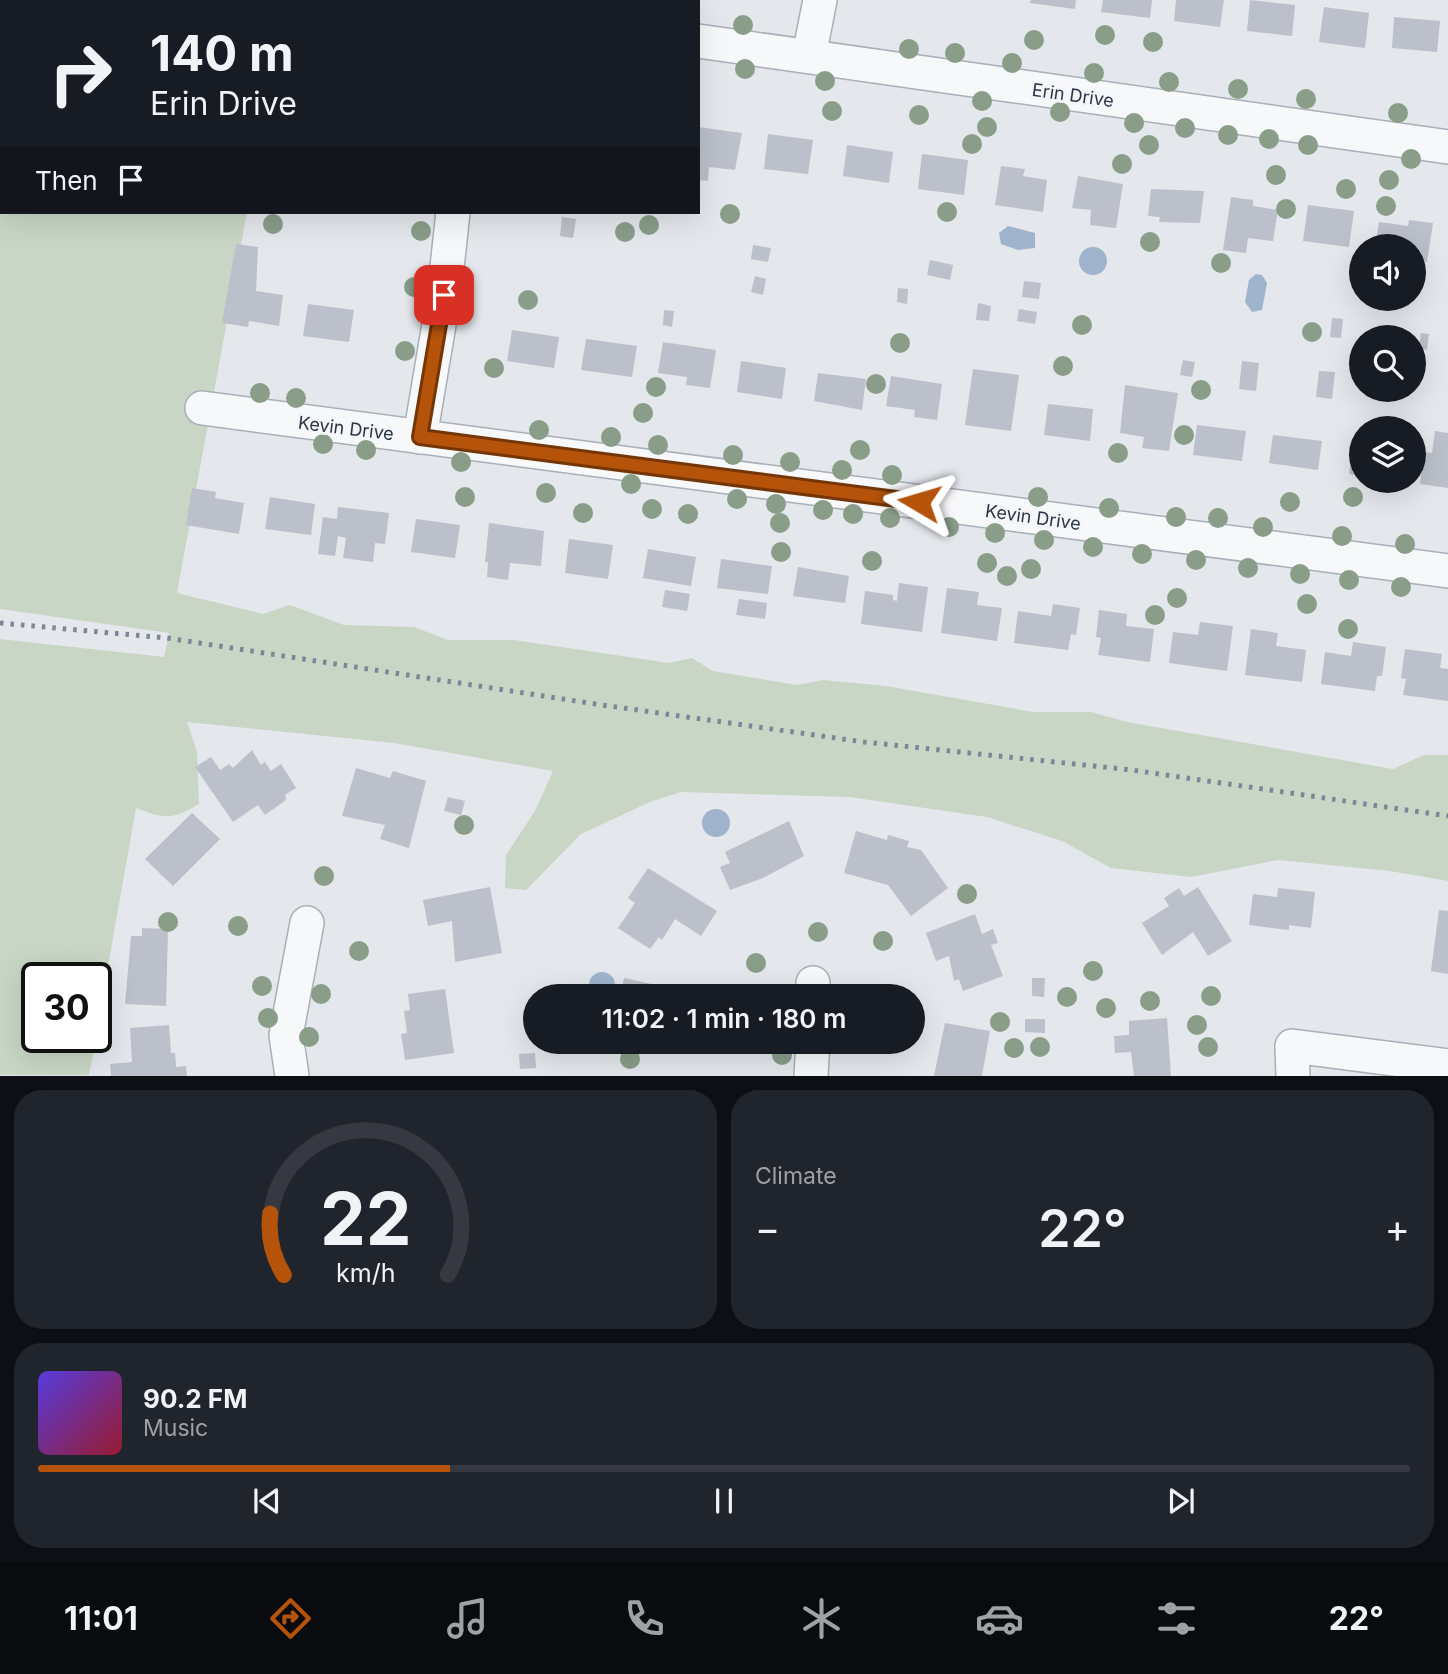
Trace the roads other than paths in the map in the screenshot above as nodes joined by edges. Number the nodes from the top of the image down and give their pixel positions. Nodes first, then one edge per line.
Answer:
1 (820, 0) edge
2 (700, 41) edge
3 (808, 56) junction
4 (1448, 146) edge
5 (453, 214) edge
6 (202, 408) dead end
7 (420, 437) junction
8 (1448, 571) edge
9 (307, 923) dead end
10 (812, 1054) edge
11 (1448, 1066) edge
12 (292, 1076) edge
13 (811, 1076) edge
14 (1293, 1076) edge

1 - 3 street
2 - 3 street, Erin Drive
3 - 4 street, Erin Drive
5 - 7 street
6 - 7 street, Kevin Drive
7 - 8 street, Kevin Drive
9 - 12 street
10 - 13 street
11 - 14 street

